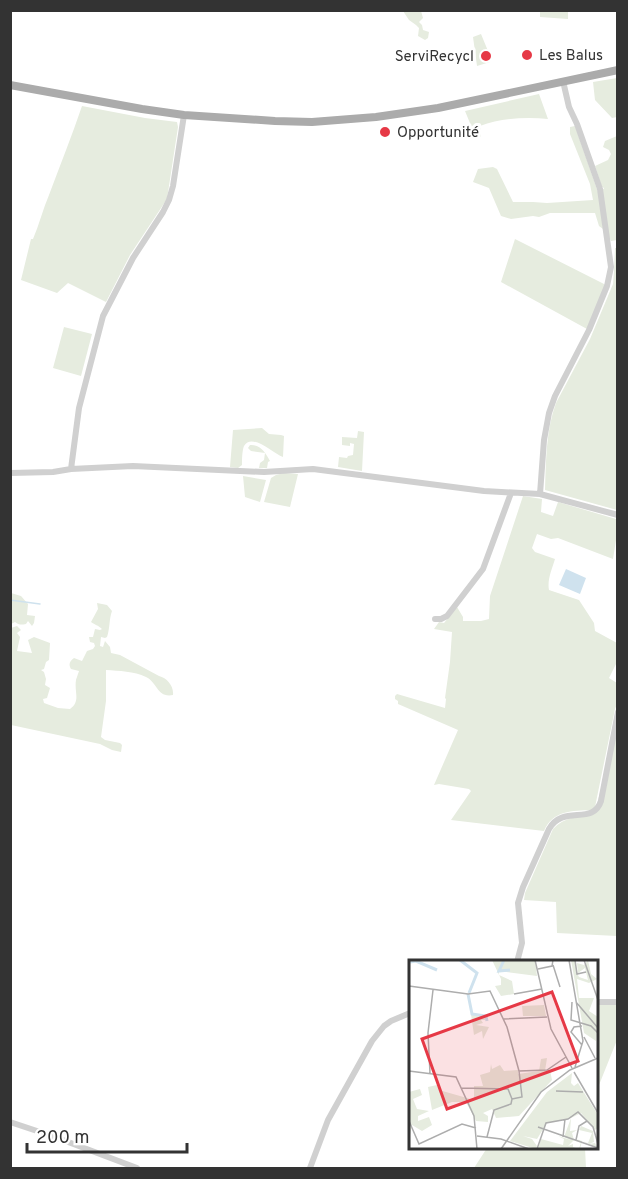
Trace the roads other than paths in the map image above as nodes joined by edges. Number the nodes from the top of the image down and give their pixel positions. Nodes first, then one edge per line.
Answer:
1 (618, 70) edge
2 (563, 81) junction
3 (10, 85) edge
4 (184, 115) junction
5 (71, 469) junction
6 (10, 473) edge
7 (512, 493) junction
8 (540, 494) junction
9 (618, 515) edge
10 (435, 619) dead end
11 (618, 712) edge
12 (518, 960) edge
13 (598, 1002) edge
14 (618, 1002) edge
15 (409, 1014) edge
16 (10, 1122) edge
17 (137, 1168) edge
18 (310, 1168) edge

1 - 2 main road
2 - 4 main road
2 - 8 street
3 - 4 main road
4 - 5 street
5 - 6 street
5 - 7 street
7 - 8 street
7 - 10 street
8 - 9 street
11 - 12 street
13 - 14 street
15 - 18 street
16 - 17 street

